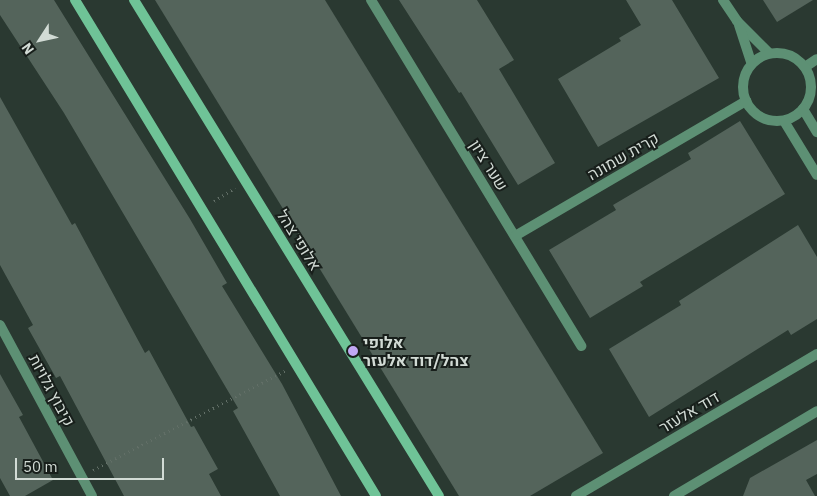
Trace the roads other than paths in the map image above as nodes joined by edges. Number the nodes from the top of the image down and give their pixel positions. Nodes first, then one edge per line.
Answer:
1 (75, 0) edge
2 (134, 0) edge
3 (371, 0) edge
4 (723, 0) edge
5 (737, 21) junction
6 (769, 53) junction
7 (817, 59) edge
8 (752, 63) junction
9 (805, 66) junction
10 (746, 102) junction
11 (803, 109) junction
12 (784, 121) junction
13 (817, 132) edge
14 (817, 175) edge
15 (516, 236) junction
16 (0, 326) edge
17 (581, 346) dead end
18 (817, 354) edge
19 (817, 411) edge
20 (92, 496) edge
21 (376, 496) edge
22 (439, 496) edge
23 (576, 496) edge
24 (674, 496) edge

1 - 21 main road
2 - 22 main road, אלופי צהל
3 - 15 street, שער ציון
4 - 5 street
5 - 6 street
5 - 8 street
6 - 8 street
6 - 9 street
7 - 9 street
8 - 10 street
9 - 11 street
10 - 12 street
10 - 15 street, קרית שמונה
11 - 12 street
11 - 13 street
12 - 14 street
15 - 17 street, שער ציון
16 - 20 street, קיבוץ גלויות
18 - 23 street, דוד אלעזר
19 - 24 street

